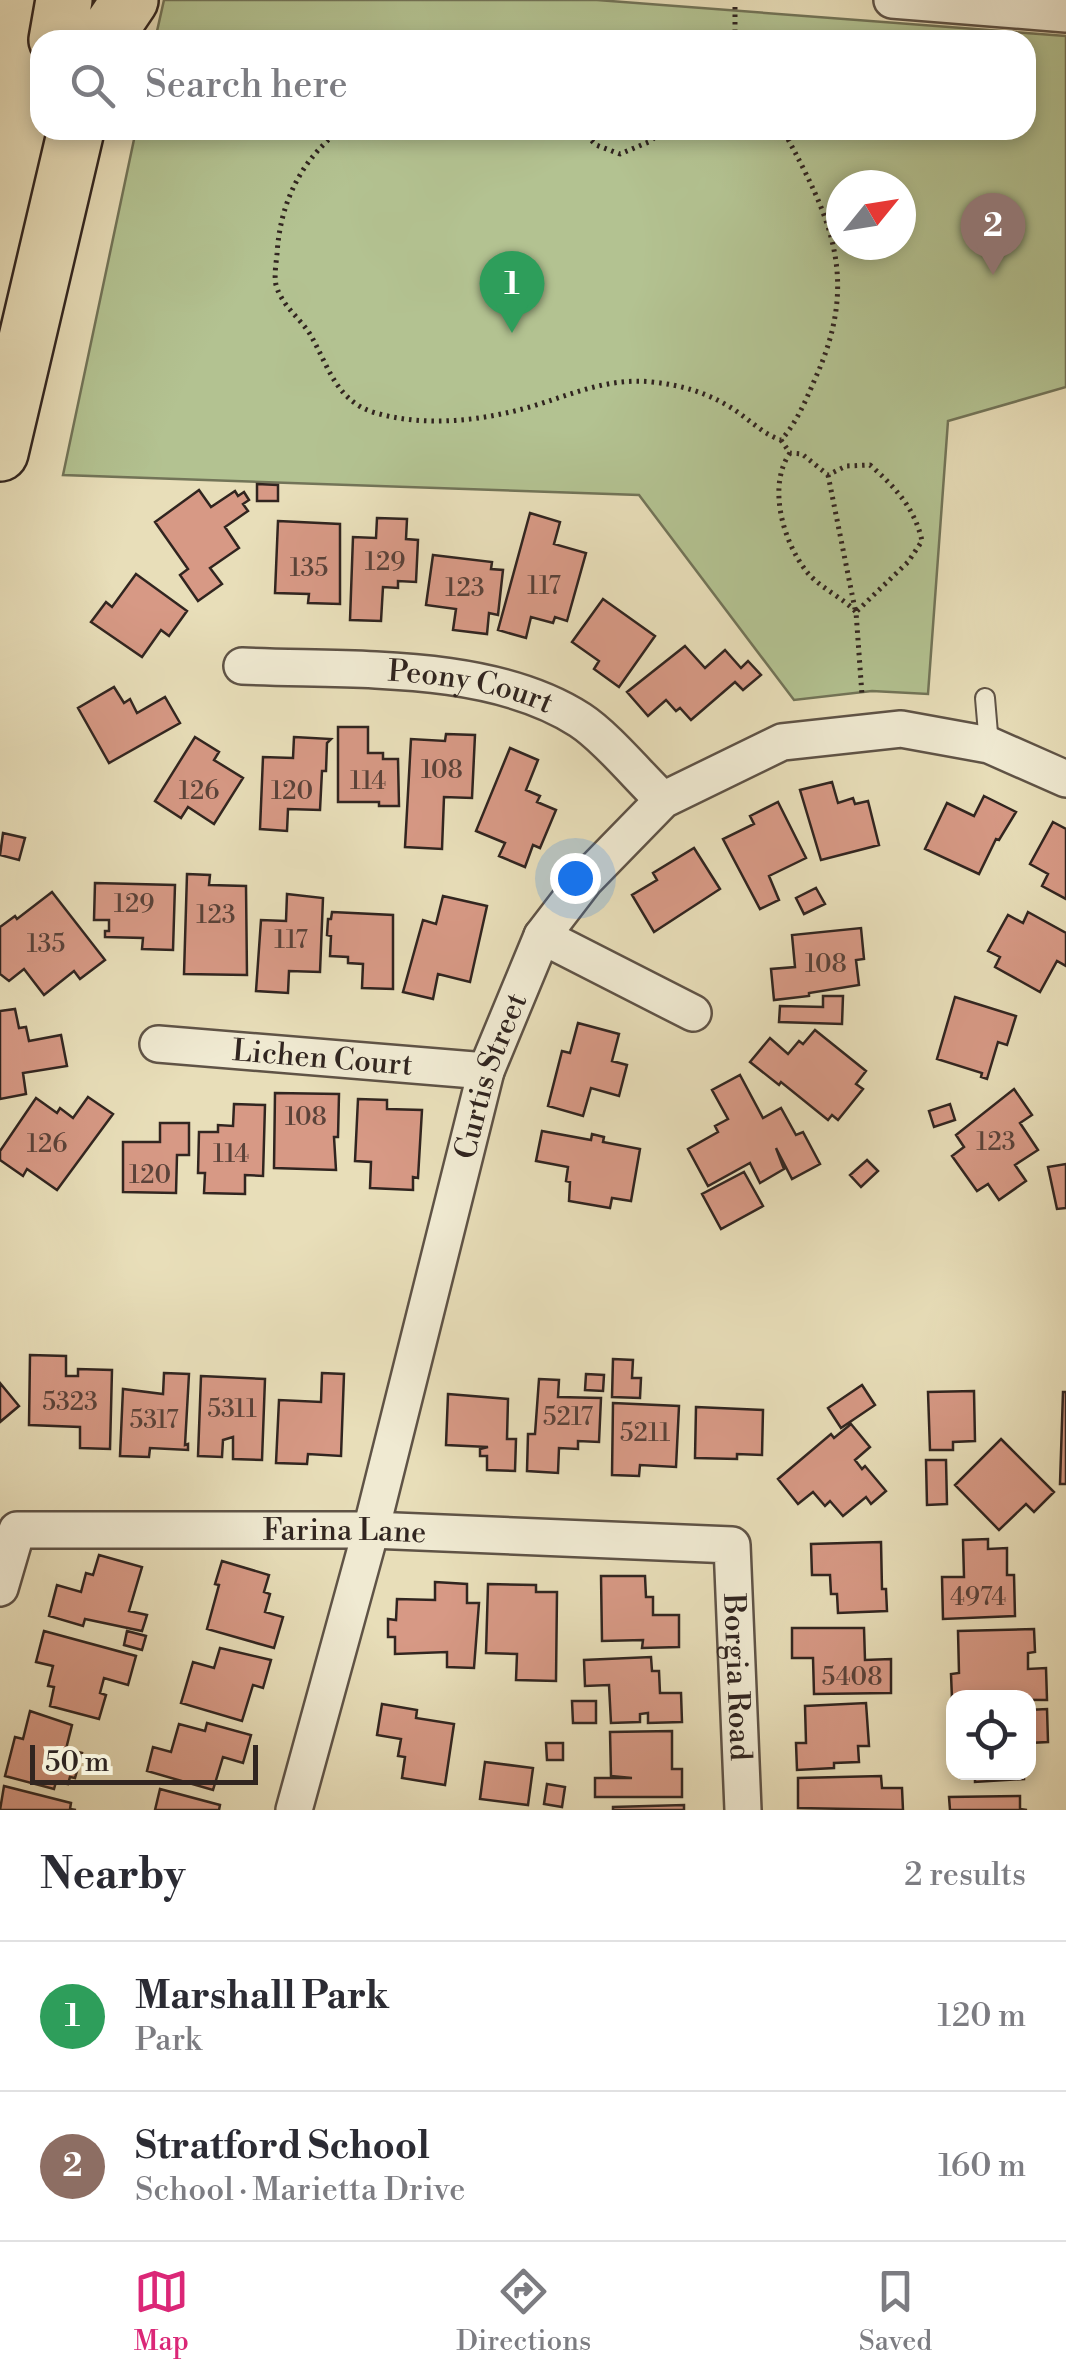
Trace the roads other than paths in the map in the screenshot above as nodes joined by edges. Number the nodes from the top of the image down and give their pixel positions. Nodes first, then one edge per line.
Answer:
1 (64, 0) edge
2 (102, 0) edge
3 (130, 0) edge
4 (892, 0) edge
5 (1066, 14) edge
6 (59, 30) edge
7 (98, 30) edge
8 (110, 30) edge
9 (38, 140) edge
10 (74, 140) edge
11 (0, 318) edge
12 (0, 453) edge
13 (242, 666) dead end
14 (984, 698) dead end
15 (989, 745) junction
16 (1066, 779) edge
17 (663, 800) junction
18 (542, 936) junction
19 (693, 1013) dead end
20 (158, 1044) dead end
21 (486, 1071) junction
22 (372, 1530) junction
23 (732, 1545) joint
24 (0, 1588) edge
25 (294, 1810) edge
26 (743, 1810) edge

1 - 6 highway
2 - 7 highway
3 - 8 highway
4 - 5 street
9 - 11 highway
10 - 12 highway
13 - 17 street, Peony Court
14 - 15 lane
15 - 16 street, Curtis Street
15 - 17 street, Curtis Street
17 - 18 street, Curtis Street
18 - 19 street
18 - 21 street, Curtis Street
20 - 21 street, Lichen Court
21 - 22 street, Curtis Street
22 - 23 street, Farina Lane
22 - 24 street, Farina Lane
22 - 25 street, Curtis Street
23 - 26 street, Borgia Road

